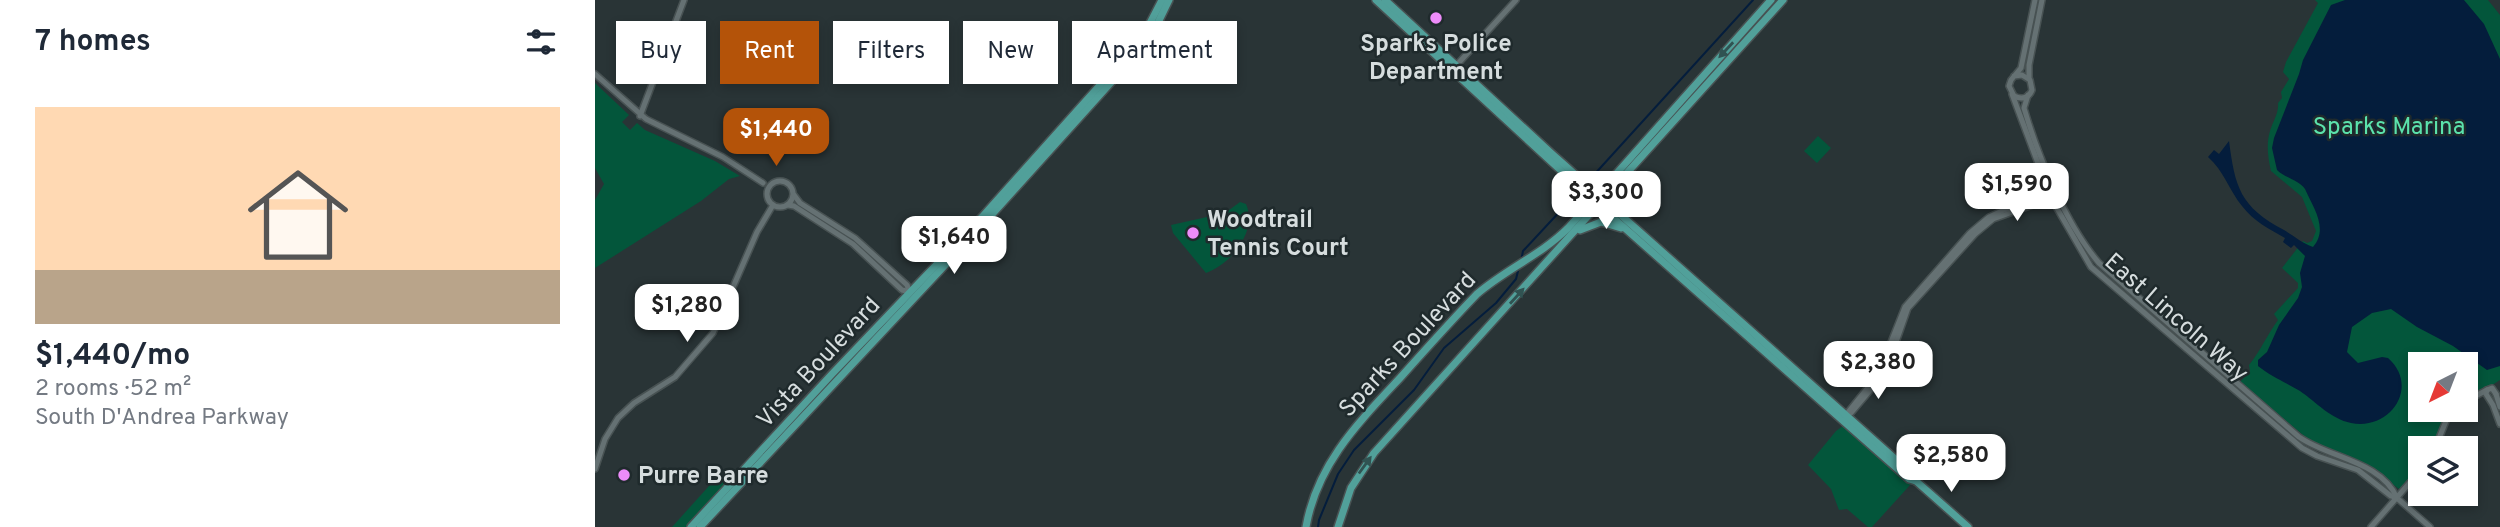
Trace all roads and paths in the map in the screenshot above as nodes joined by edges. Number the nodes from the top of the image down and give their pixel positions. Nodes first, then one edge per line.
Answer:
1 (684, 0) edge
2 (1162, 0) edge
3 (1169, 0) edge
4 (1376, 0) edge
5 (1385, 0) edge
6 (1515, 0) edge
7 (1772, 0) edge
8 (1781, 0) edge
9 (2035, 0) edge
10 (2042, 0) edge
11 (1153, 21) edge
12 (1156, 21) edge
13 (1454, 68) junction
14 (595, 74) edge
15 (2014, 76) junction
16 (2029, 78) junction
17 (1101, 84) edge
18 (1109, 84) edge
19 (2012, 94) junction
20 (2028, 95) junction
21 (1669, 115) junction
22 (640, 116) junction
23 (1647, 153) junction
24 (1621, 169) junction
25 (1622, 180) junction
26 (1579, 182) junction
27 (763, 183) junction
28 (773, 183) junction
29 (767, 191) junction
30 (794, 195) junction
31 (2058, 195) junction
32 (2051, 198) junction
33 (1599, 200) junction
34 (773, 205) junction
35 (788, 205) junction
36 (1577, 218) junction
37 (1629, 221) junction
38 (1573, 234) junction
39 (1632, 235) junction
40 (913, 295) junction
41 (2487, 394) junction
42 (2478, 397) edge
43 (2500, 407) edge
44 (1843, 417) junction
45 (2500, 424) edge
46 (595, 469) edge
47 (2408, 485) edge
48 (2397, 498) junction
49 (691, 527) edge
50 (700, 527) edge
51 (1306, 527) edge
52 (1338, 527) edge
53 (1968, 527) edge
54 (2371, 527) edge
55 (2430, 527) edge

1 - 22 street
2 - 11 main road, Vista Boulevard
3 - 12 main road, Vista Boulevard
4 - 13 main road
5 - 13 main road
6 - 13 street
7 -> 21 main road, Sparks Boulevard
8 - 23 main road, Sparks Boulevard
9 - 15 street
10 - 16 street
13 - 26 main road
14 - 22 street
15 - 16 street
15 - 19 street
16 - 20 street
17 - 40 main road, Vista Boulevard
18 - 40 main road, Vista Boulevard
19 - 20 street
19 - 32 street, East Lincoln Way
20 - 31 street, East Lincoln Way
21 - 23 main road
21 - 24 main road, Sparks Boulevard
22 - 27 street
23 - 25 main road, Sparks Boulevard
24 - 26 main road
24 - 33 main road, Sparks Boulevard
25 - 33 main road, Sparks Boulevard
25 - 37 main road
26 - 33 main road
26 - 36 main road
27 - 28 street
27 - 29 street
28 - 29 street
28 - 30 street
29 - 34 street
30 - 35 street
30 - 40 street
31 - 32 street
31 - 48 street, East Lincoln Way
32 - 44 street
32 - 48 street, East Lincoln Way
33 - 36 main road, Sparks Boulevard
33 - 37 main road
33 - 38 main road, Sparks Boulevard
33 - 39 main road
34 - 35 street
34 - 46 street
35 - 40 street
36 - 51 main road, Sparks Boulevard
37 - 44 main road
38 - 39 main road
52 -> 38 main road, Sparks Boulevard
39 - 44 main road
40 - 49 main road, Vista Boulevard
40 - 50 main road, Vista Boulevard
41 - 42 street
41 - 43 street
41 - 45 street
44 - 53 main road
47 - 48 street
48 - 54 street
48 - 55 street, East Lincoln Way

